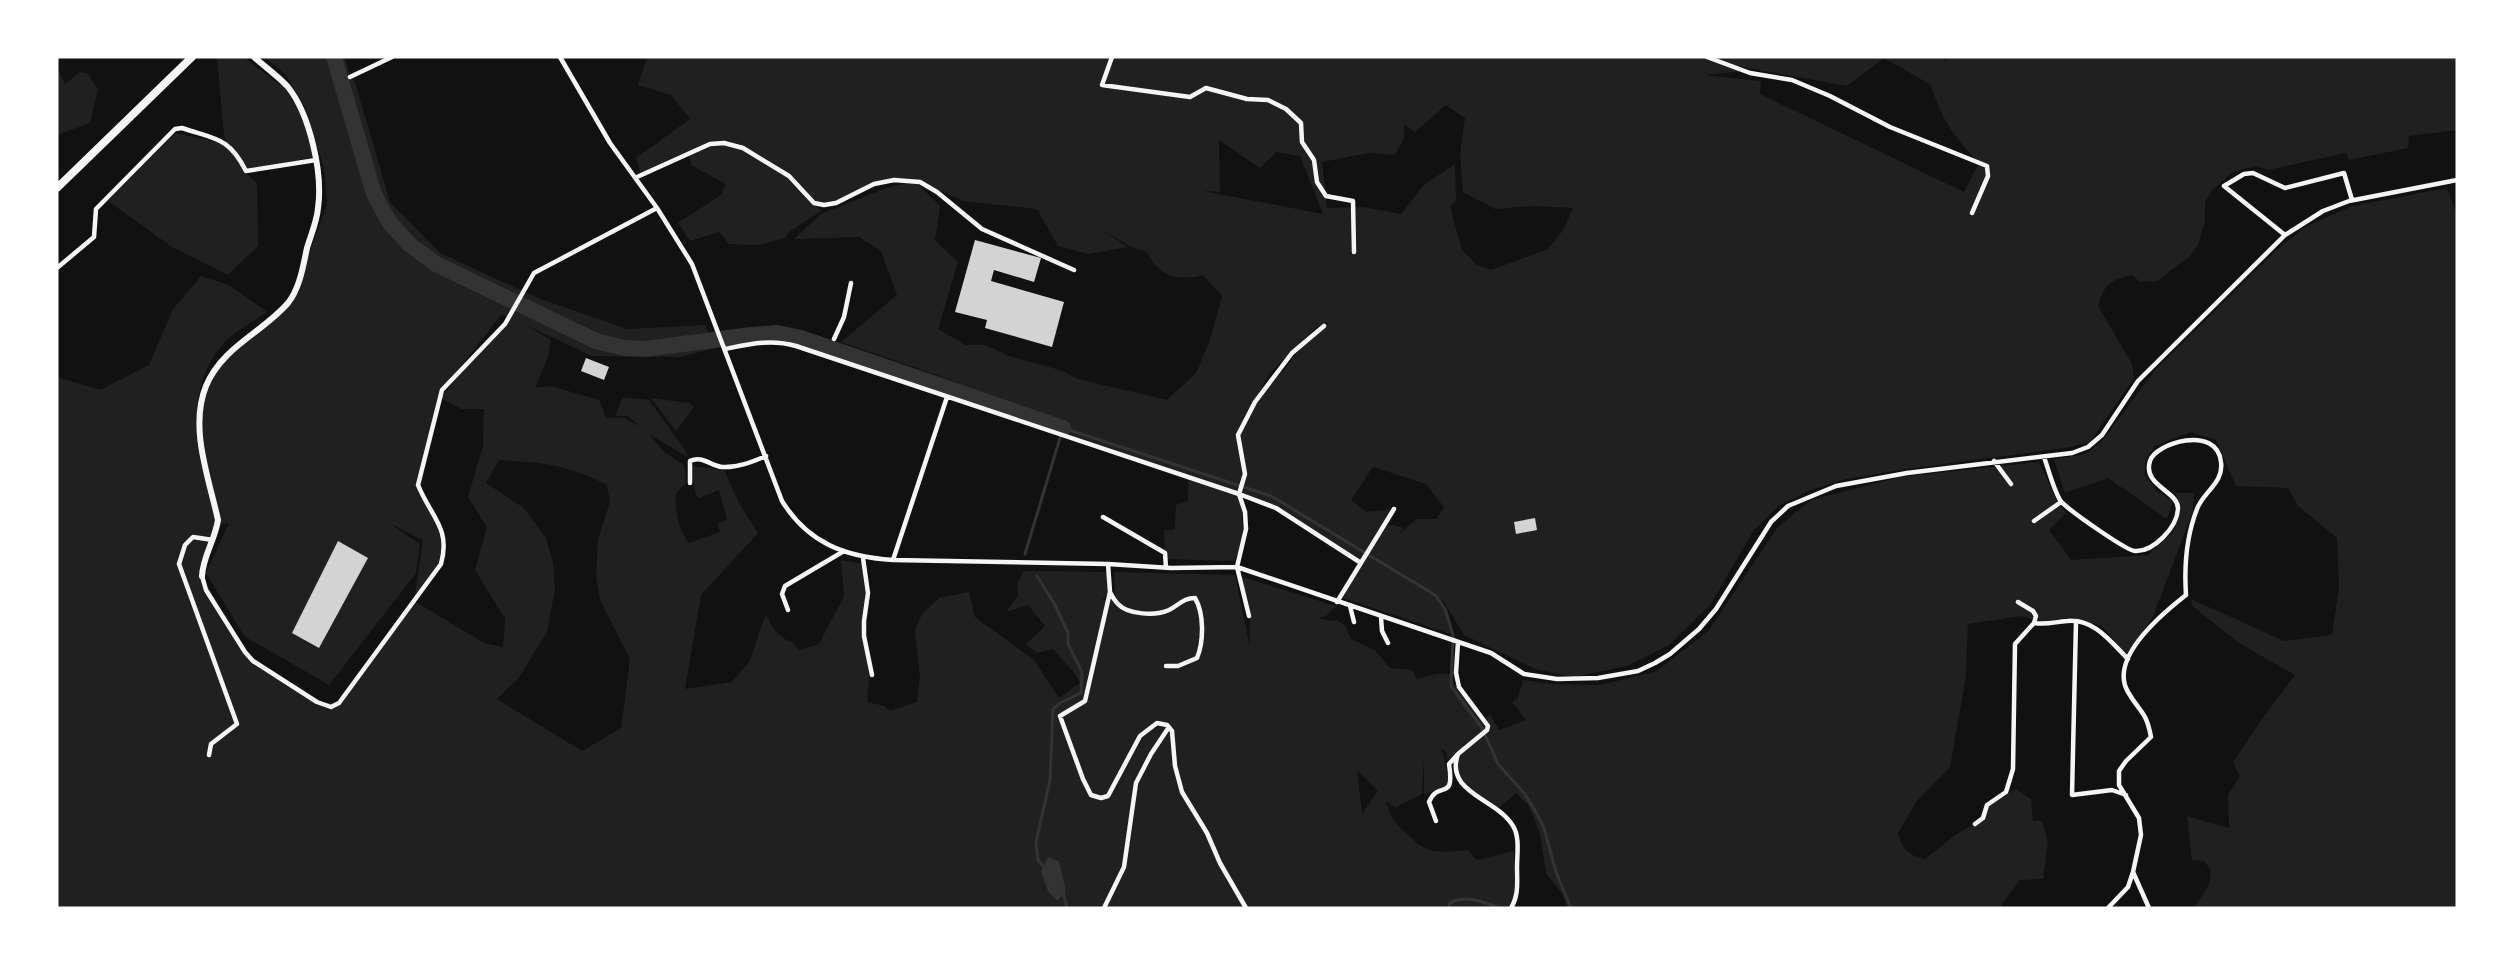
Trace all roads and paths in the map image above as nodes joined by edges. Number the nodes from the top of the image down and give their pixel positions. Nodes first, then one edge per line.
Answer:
1 (192, 57) edge
2 (254, 57) edge
3 (392, 57) edge
4 (560, 57) edge
5 (1112, 57) edge
6 (1707, 57) edge
7 (350, 77) dead end
8 (316, 160) junction
9 (637, 177) junction
10 (2457, 180) edge
11 (57, 188) edge
12 (2352, 200) junction
13 (657, 208) junction
14 (1972, 213) dead end
15 (2284, 235) junction
16 (1354, 252) dead end
17 (57, 268) edge
18 (1074, 270) dead end
19 (851, 283) dead end
20 (1324, 326) dead end
21 (834, 339) dead end
22 (725, 349) junction
23 (947, 398) junction
24 (765, 456) junction
25 (2044, 457) junction
26 (1994, 461) junction
27 (690, 483) dead end
28 (2011, 484) dead end
29 (1239, 492) junction
30 (2061, 502) junction
31 (1394, 509) dead end
32 (1103, 517) dead end
33 (2034, 521) dead end
34 (213, 540) junction
35 (844, 552) junction
36 (863, 558) junction
37 (893, 560) junction
38 (1361, 562) junction
39 (1108, 564) junction
40 (1238, 567) junction
41 (1166, 568) junction
42 (201, 576) joint
43 (1110, 592) junction
44 (1337, 602) junction
45 (2018, 602) dead end
46 (1350, 606) junction
47 (788, 610) dead end
48 (1249, 616) dead end
49 (1381, 617) junction
50 (1354, 622) dead end
51 (2076, 622) junction
52 (2034, 623) junction
53 (1457, 642) junction
54 (1388, 643) dead end
55 (2128, 659) junction
56 (1166, 666) dead end
57 (872, 675) dead end
58 (1169, 727) junction
59 (1458, 754) junction
60 (209, 755) dead end
61 (2126, 795) junction
62 (1436, 820) dead end
63 (1975, 824) dead end
64 (2133, 872) junction
65 (1104, 908) edge
66 (1246, 908) edge
67 (1511, 908) edge
68 (2108, 908) edge
69 (2149, 908) edge

1 - 11 main road
2 - 8 street
3 - 7 street
4 - 9 street
5 - 16 street
6 - 14 street
8 - 17 street
8 - 34 street
9 - 13 street
9 - 18 street
10 - 12 street
12 - 15 street
12 - 15 street
13 - 22 street
13 - 42 street
15 - 25 street
19 - 21 street
20 - 29 street
22 - 23 street
22 - 24 street
23 - 29 street
23 - 37 street
24 - 27 street
24 - 35 street
25 - 26 street
25 - 30 street
26 - 28 street
26 - 53 street
29 - 38 street
29 - 40 street
30 - 33 street
30 - 55 street
31 - 38 street
32 - 41 street
34 - 42 street
34 - 60 street
35 - 36 street
35 - 47 street
36 - 37 street
36 - 57 street
37 - 39 street
38 - 44 street
39 - 41 street
39 - 43 street
40 - 41 street
40 - 44 street
40 - 48 street
43 - 56 street
43 - 58 street
44 - 46 street
45 - 52 street
46 - 49 street
46 - 50 street
49 - 53 street
49 - 54 street
51 - 52 street
51 - 55 street
51 - 61 street
52 - 63 street
53 - 59 street
55 - 61 street
58 - 65 street
58 - 66 street
59 - 62 street
59 - 67 street
61 - 64 street
64 - 68 street
64 - 69 street

